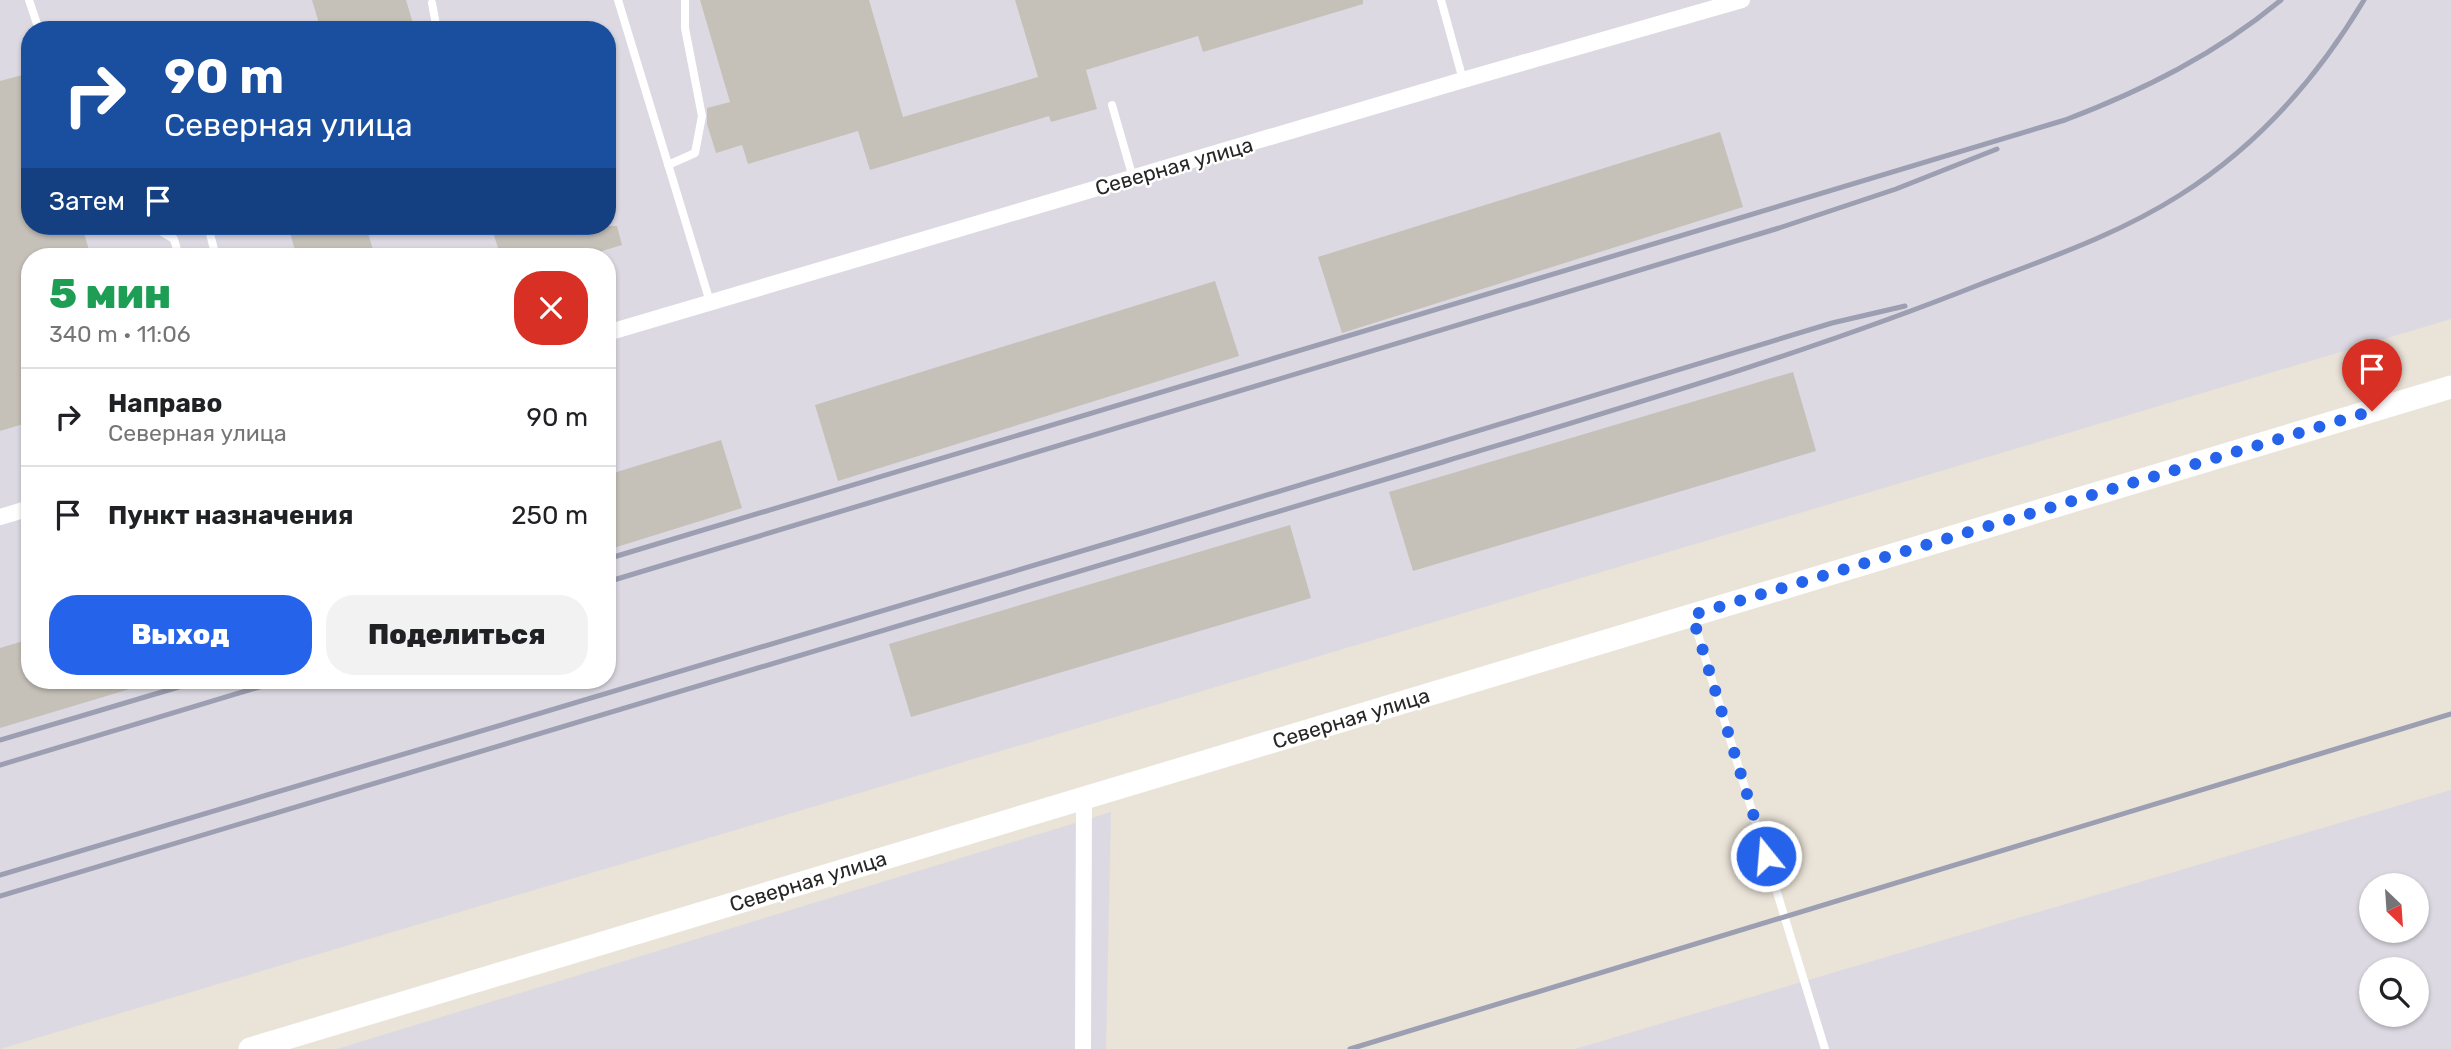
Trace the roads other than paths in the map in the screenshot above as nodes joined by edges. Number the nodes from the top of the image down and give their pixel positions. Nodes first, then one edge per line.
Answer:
1 (29, 0) edge
2 (618, 0) edge
3 (685, 0) edge
4 (1441, 0) edge
5 (1742, 0) edge
6 (432, 3) dead end
7 (36, 21) edge
8 (435, 21) edge
9 (1463, 80) junction
10 (1112, 105) dead end
11 (668, 165) junction
12 (1133, 178) junction
13 (710, 302) junction
14 (616, 330) edge
15 (2451, 387) edge
16 (21, 511) edge
17 (0, 517) edge
18 (1692, 615) junction
19 (1084, 798) junction
20 (250, 1049) edge
21 (1083, 1049) edge
22 (1825, 1049) edge

1 - 7 lane
2 - 11 lane
3 - 11 lane
4 - 9 lane
5 - 9 street, Северная улица
6 - 8 lane
9 - 12 street, Северная улица
10 - 12 lane
11 - 13 lane
12 - 13 street, Северная улица
13 - 14 street, Северная улица
15 - 18 main road, Северная улица
16 - 17 street
18 - 19 main road, Северная улица
18 - 22 lane
19 - 20 main road, Северная улица
19 - 21 street

